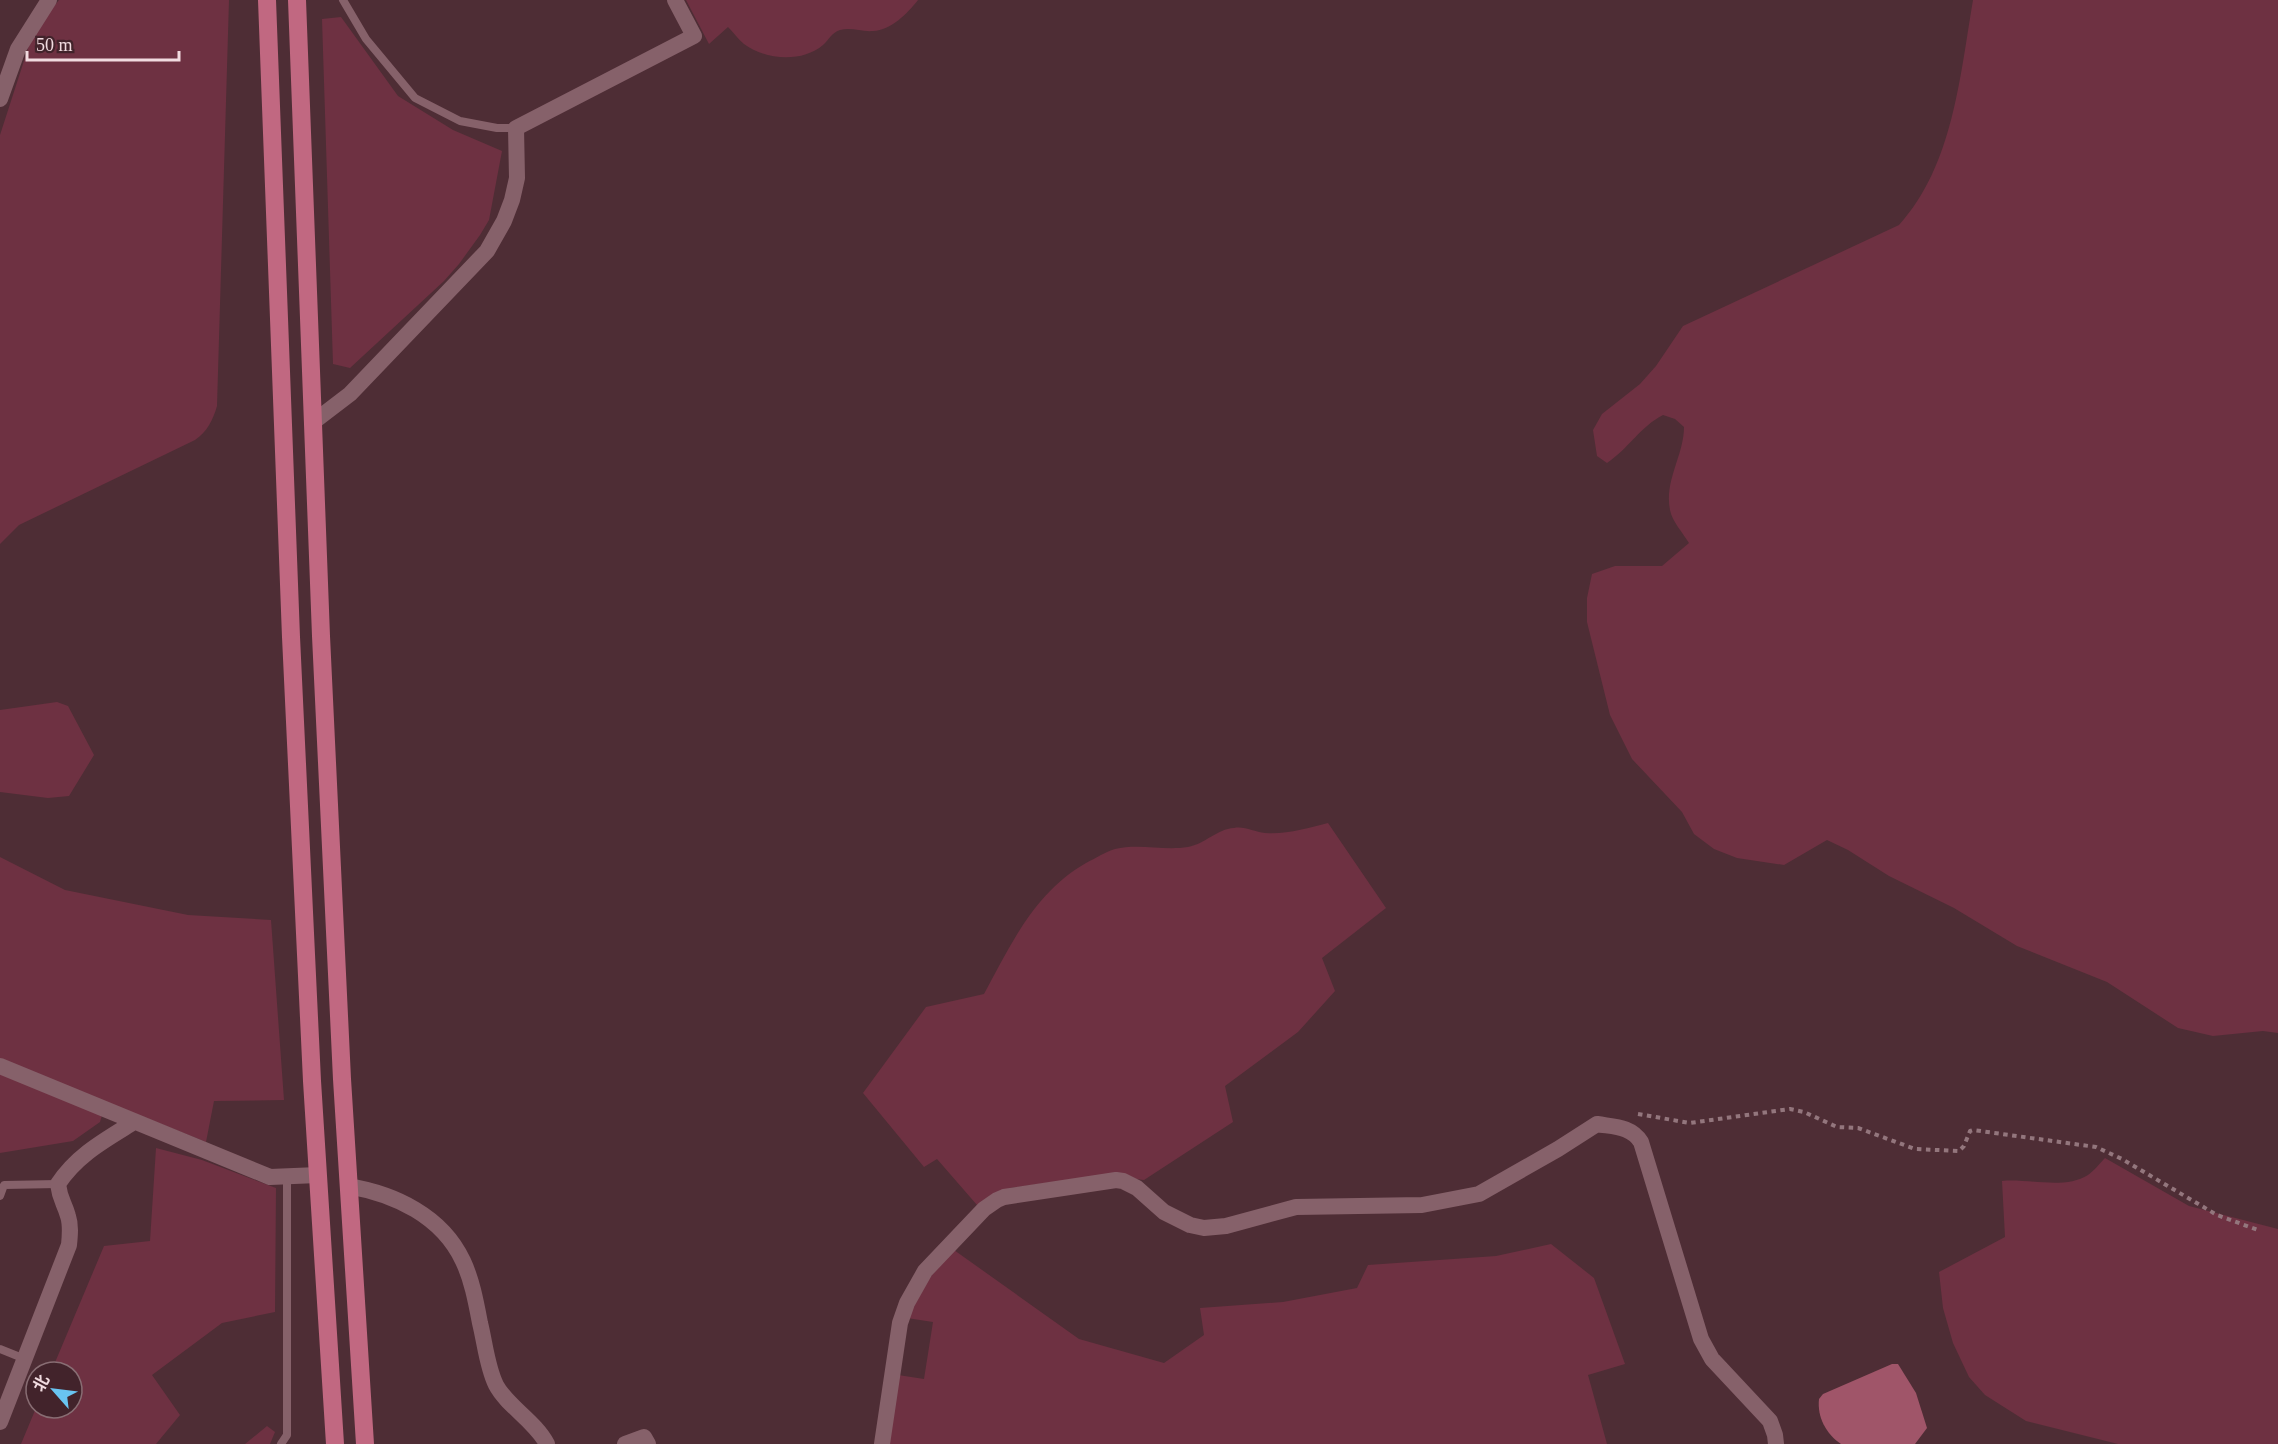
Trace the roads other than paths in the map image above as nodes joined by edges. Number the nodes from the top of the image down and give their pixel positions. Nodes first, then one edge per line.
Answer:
1 (49, 0) edge
2 (267, 0) edge
3 (297, 0) edge
4 (343, 0) edge
5 (675, 0) edge
6 (0, 99) edge
7 (516, 128) junction
8 (312, 423) junction
9 (0, 1066) edge
10 (134, 1122) junction
11 (318, 1175) junction
12 (286, 1177) junction
13 (58, 1184) junction
14 (348, 1186) junction
15 (0, 1196) edge
16 (0, 1349) edge
17 (25, 1359) junction
18 (0, 1422) edge
19 (281, 1444) edge
20 (335, 1444) edge
21 (365, 1444) edge
22 (547, 1444) edge
23 (625, 1444) edge
24 (648, 1444) edge
25 (882, 1444) edge
26 (1776, 1444) edge

1 - 6 street
2 - 11 main road
3 - 8 main road
4 - 7 lane
5 - 7 street
7 - 8 street
8 - 14 main road
9 - 10 street
10 - 12 street
10 - 13 street
11 - 12 street
11 - 20 main road
12 - 19 lane
13 - 15 lane
13 - 17 street
14 - 21 main road
14 - 22 street
16 - 17 lane
17 - 18 street
23 - 24 street
25 - 26 street

